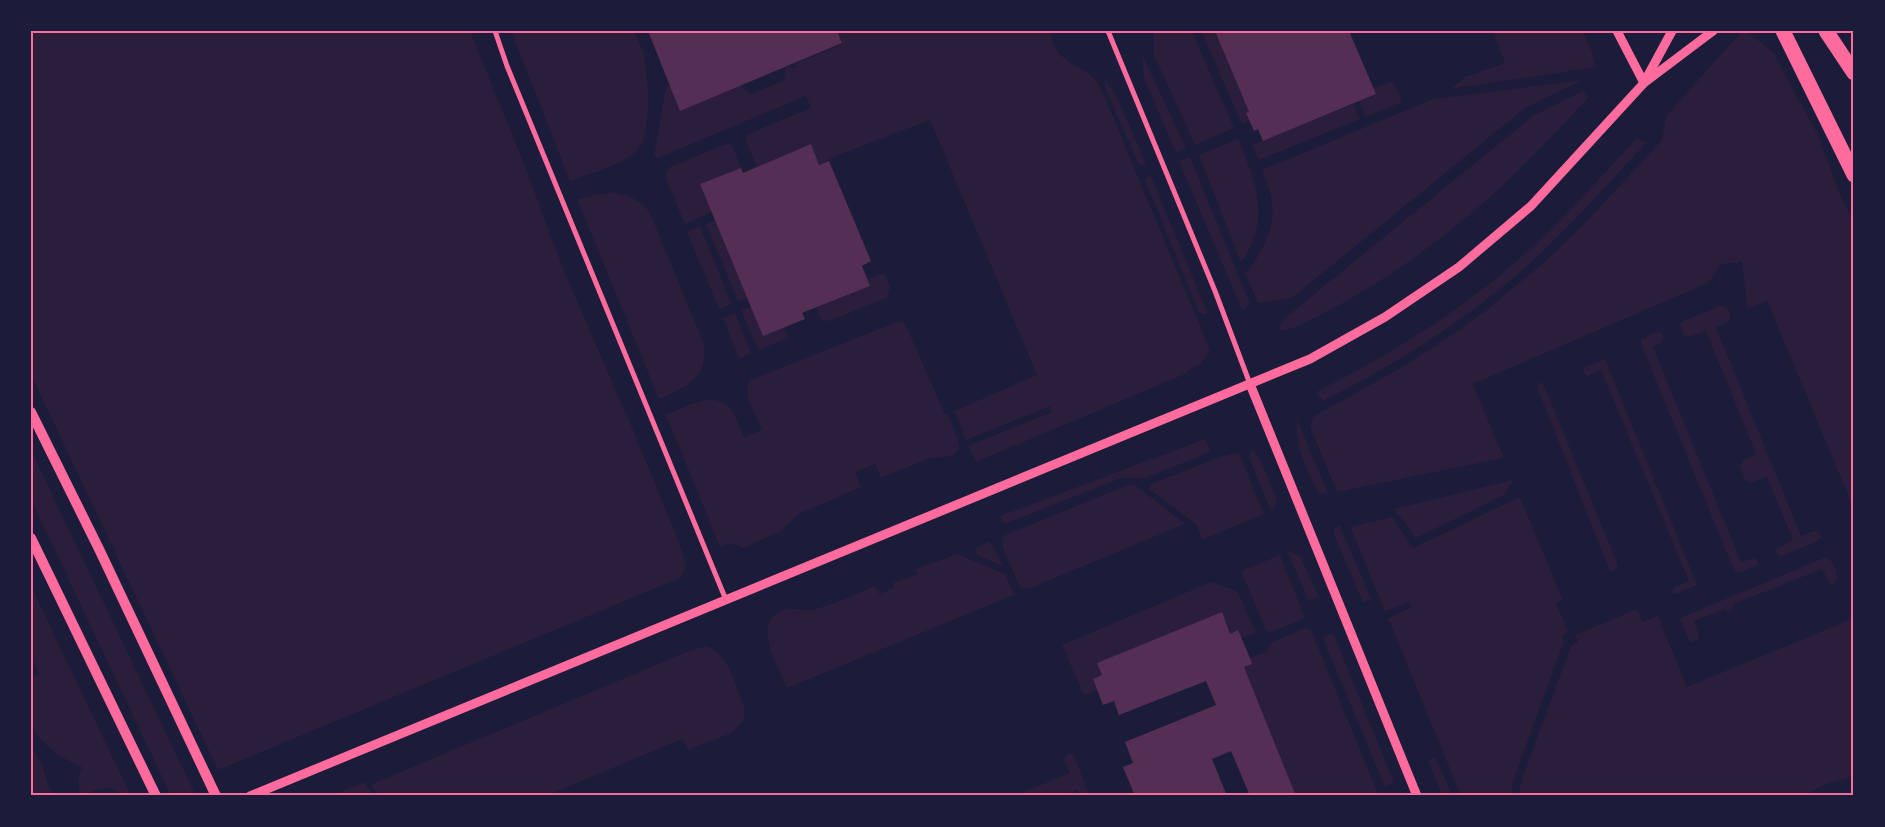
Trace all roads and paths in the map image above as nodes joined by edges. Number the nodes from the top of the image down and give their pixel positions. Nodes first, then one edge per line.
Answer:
1 (494, 31) edge
2 (1108, 31) edge
3 (1617, 31) edge
4 (1672, 31) edge
5 (1713, 31) edge
6 (1783, 31) edge
7 (1826, 31) edge
8 (1854, 73) edge
9 (1644, 83) junction
10 (1854, 175) edge
11 (1250, 384) junction
12 (31, 412) edge
13 (31, 538) edge
14 (726, 600) junction
15 (156, 796) edge
16 (216, 796) edge
17 (250, 796) edge
18 (1417, 796) edge

1 - 14 street
2 - 11 street
3 - 9 street
4 - 9 street
5 - 9 street
6 - 10 highway
7 - 8 highway
9 - 11 street
11 - 14 street
11 - 18 street
12 - 16 main road
13 - 15 main road
14 - 17 street

